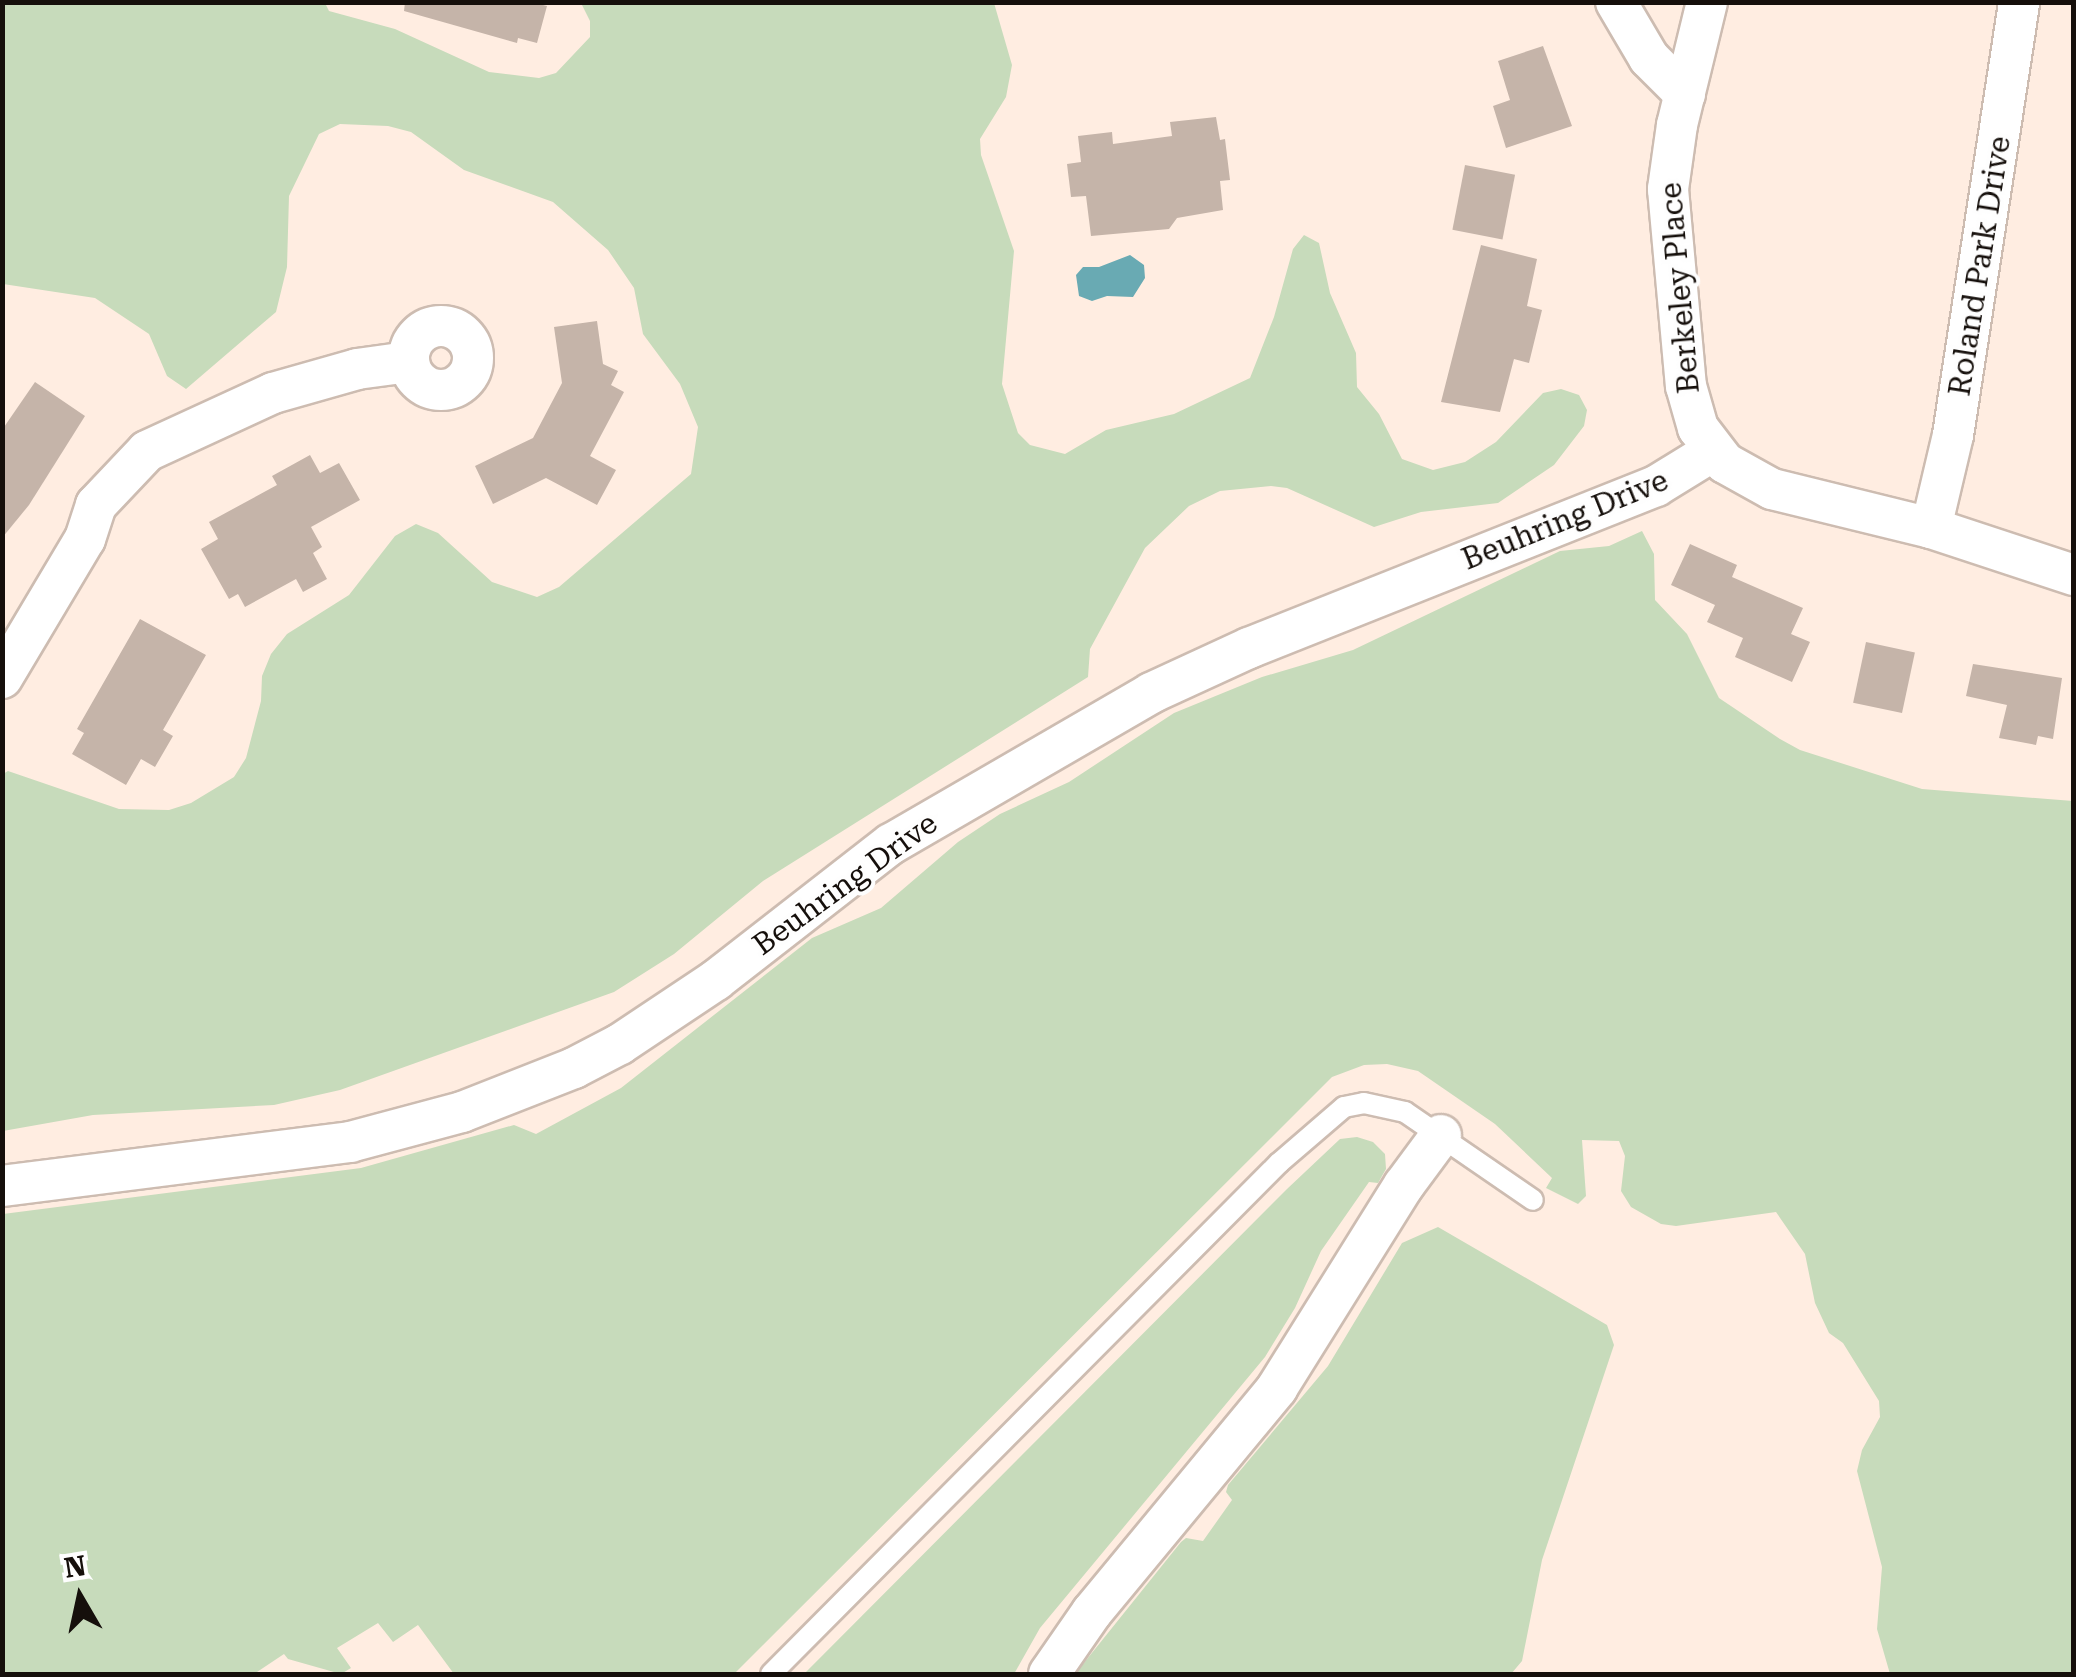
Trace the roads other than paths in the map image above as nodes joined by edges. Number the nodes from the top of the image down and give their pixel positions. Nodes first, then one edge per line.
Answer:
1 (1616, 2) edge
2 (1707, 2) edge
3 (2019, 2) edge
4 (1686, 94) junction
5 (408, 362) dead end
6 (1713, 451) junction
7 (1932, 528) junction
8 (2074, 575) edge
9 (2, 678) edge
10 (1441, 1135) junction
11 (2, 1186) edge
12 (1533, 1200) dead end
13 (771, 1674) edge
14 (1048, 1674) edge

1 - 4 street
2 - 4 street, Berkeley Place
3 - 7 street, Roland Park Drive
4 - 6 street, Berkeley Place
5 - 9 street
6 - 7 street
6 - 11 street, Beuhring Drive
7 - 8 street
10 - 12 lane
10 - 13 lane
10 - 14 street

